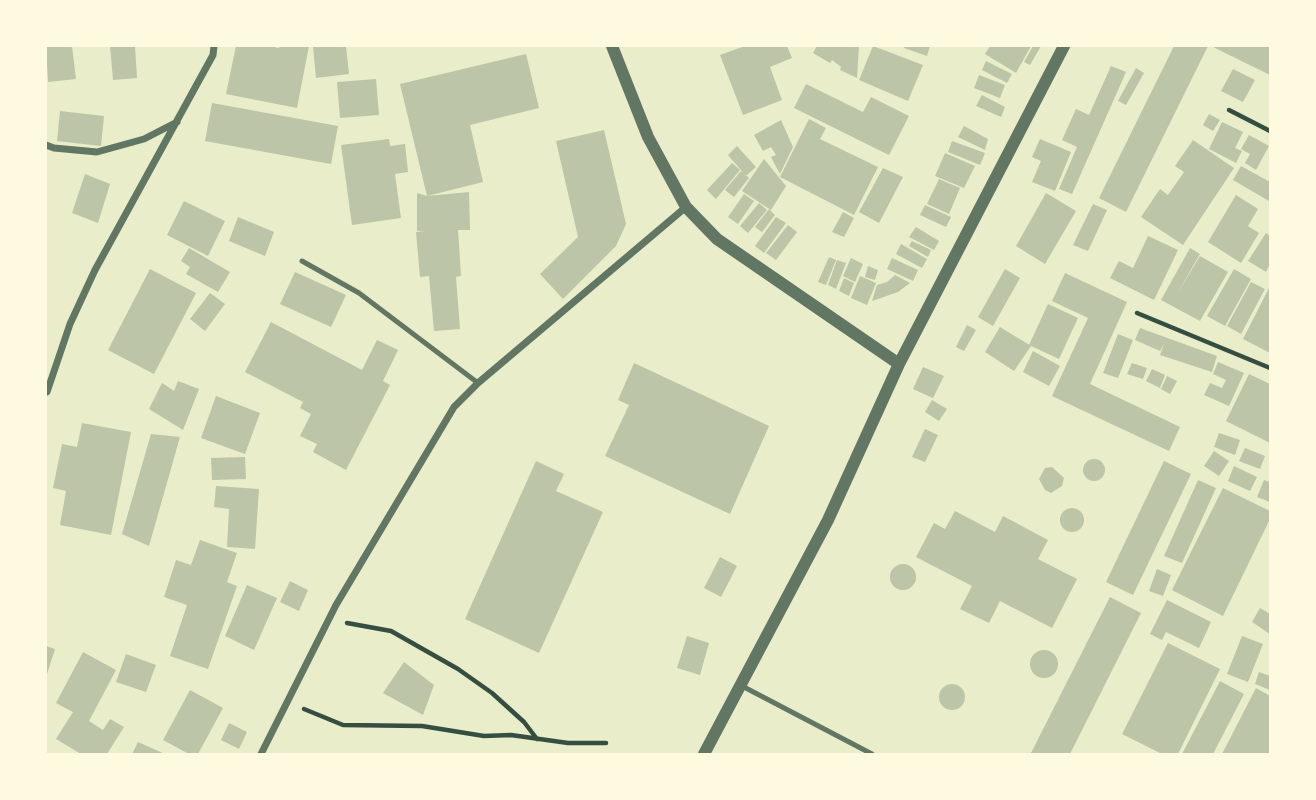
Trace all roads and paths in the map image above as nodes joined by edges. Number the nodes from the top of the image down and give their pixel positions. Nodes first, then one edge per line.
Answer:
1 (214, 46) edge
2 (612, 46) edge
3 (1064, 46) edge
4 (1229, 110) dead end
5 (178, 122) junction
6 (1270, 131) edge
7 (46, 145) edge
8 (686, 207) junction
9 (302, 261) dead end
10 (1138, 313) dead end
11 (899, 364) junction
12 (1270, 368) edge
13 (478, 383) junction
14 (47, 392) edge
15 (336, 621) dead end
16 (740, 685) junction
17 (287, 702) junction
18 (537, 739) junction
19 (606, 743) dead end
20 (855, 745) junction
21 (261, 754) edge
22 (704, 754) edge
23 (850, 754) edge
24 (872, 754) edge

1 - 5 street
2 - 8 street
3 - 11 street
4 - 6 path
5 - 7 street
5 - 14 street
8 - 11 street
8 - 13 street
9 - 13 lane
10 - 12 path
11 - 16 street
13 - 17 street
15 - 18 path
16 - 20 lane
16 - 22 street
17 - 18 path
17 - 21 street
18 - 19 path
20 - 23 lane
20 - 24 lane

